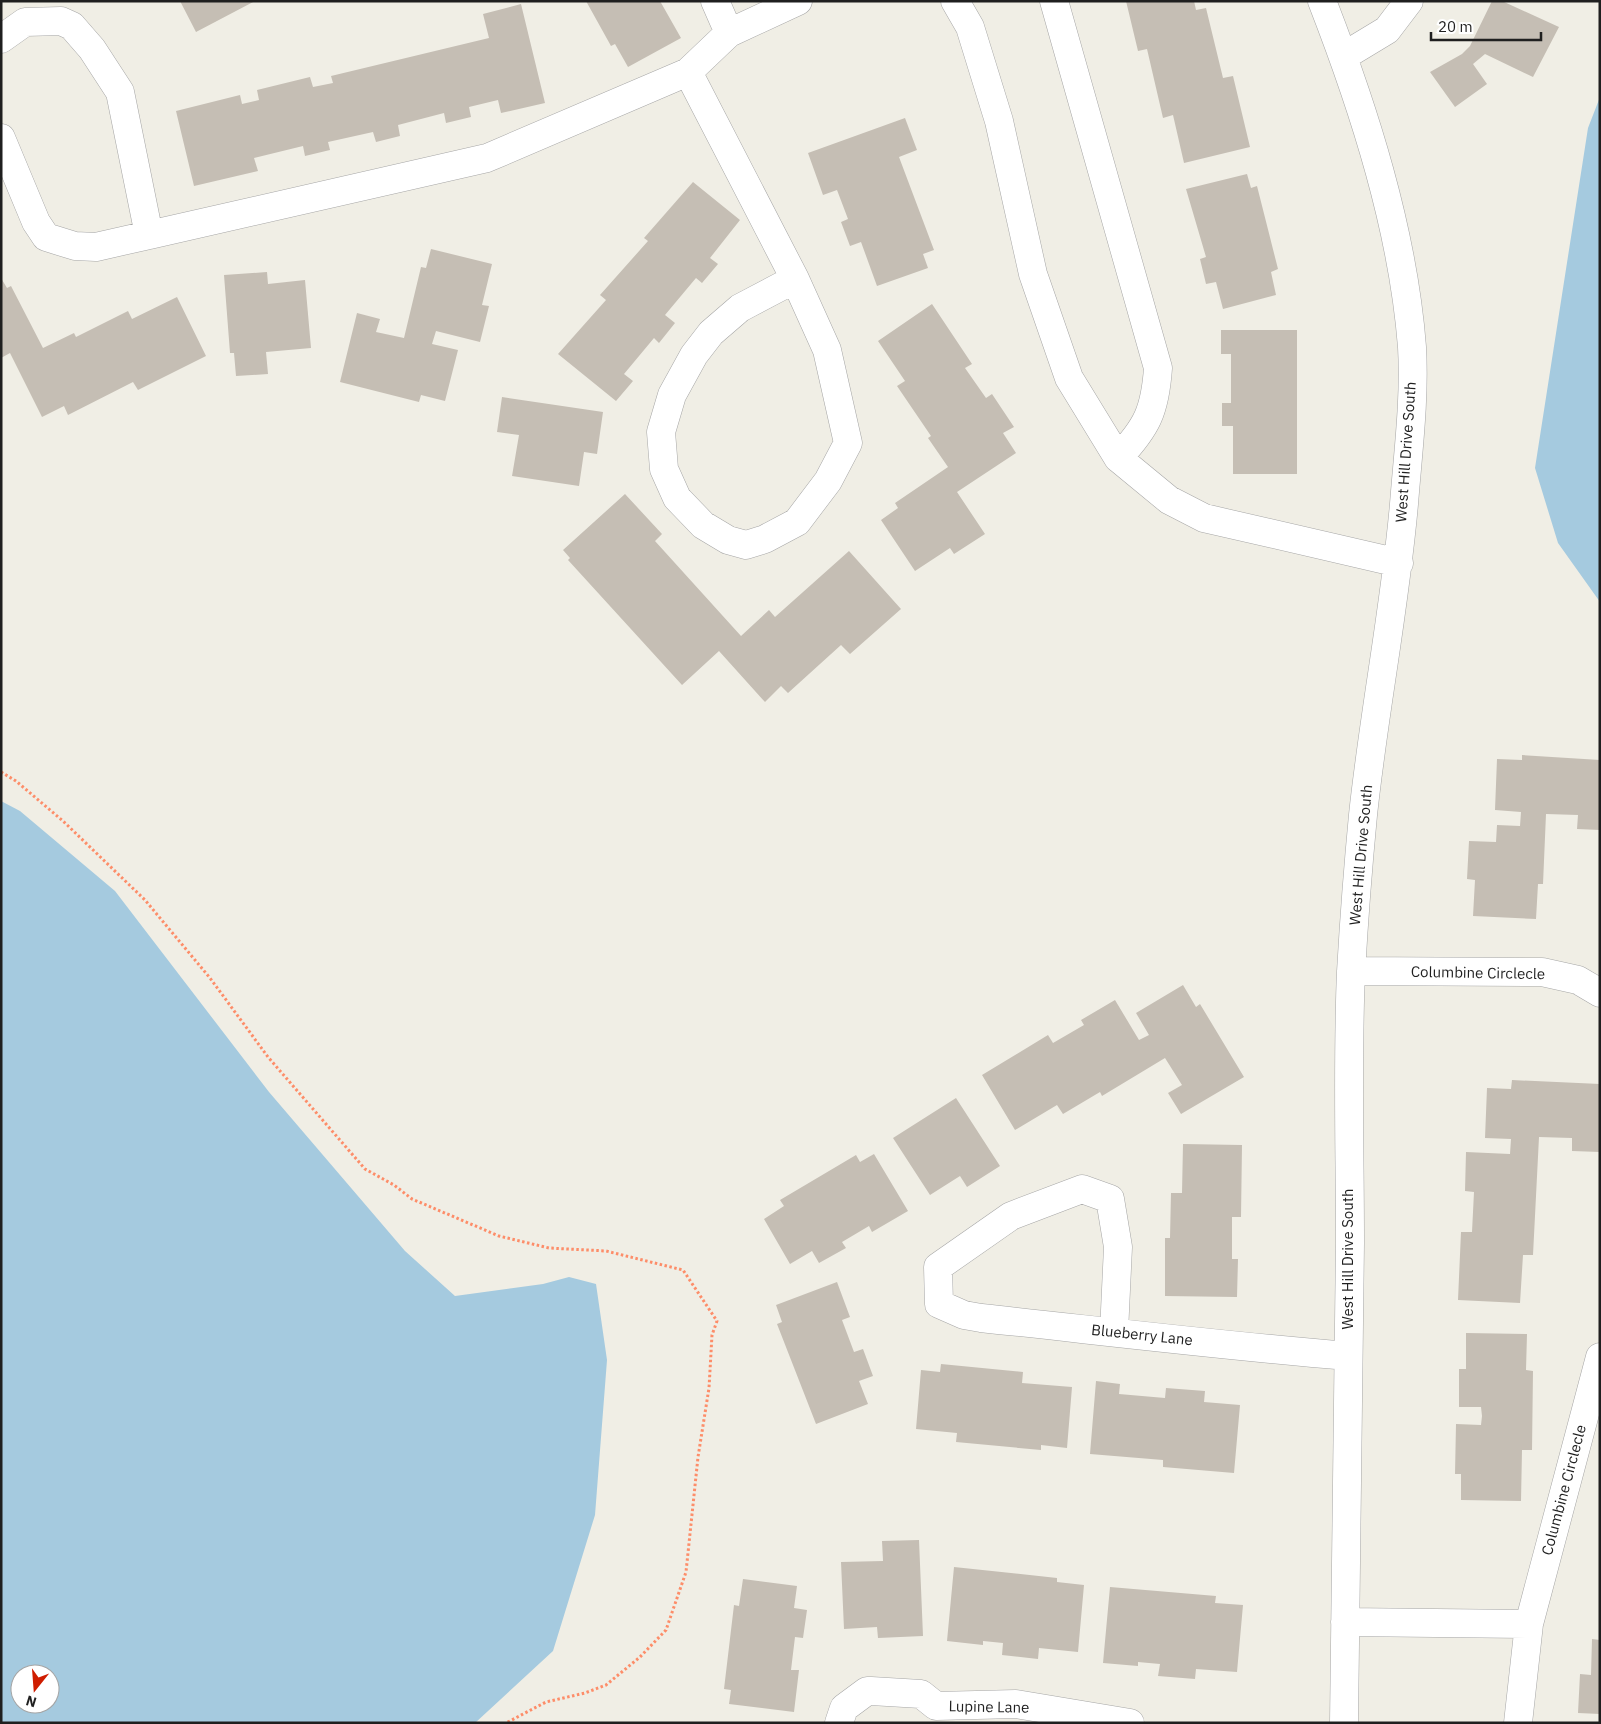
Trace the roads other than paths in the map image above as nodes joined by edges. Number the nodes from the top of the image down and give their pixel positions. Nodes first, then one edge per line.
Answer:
1 (715, 1) edge
2 (798, 1) edge
3 (955, 1) edge
4 (1054, 1) edge
5 (1322, 1) edge
6 (1409, 1) edge
7 (729, 33) junction
8 (1, 39) edge
9 (1344, 56) junction
10 (688, 72) junction
11 (1, 138) edge
12 (149, 235) junction
13 (795, 279) junction
14 (1118, 458) junction
15 (1399, 563) junction
16 (1351, 971) junction
17 (1600, 993) edge
18 (1114, 1332) junction
19 (1348, 1356) junction
20 (1600, 1357) edge
21 (1345, 1622) junction
22 (1529, 1624) junction
23 (938, 1714) edge
24 (839, 1723) edge
25 (1130, 1723) edge
26 (1344, 1723) edge
27 (1518, 1723) edge

1 - 7 street
2 - 7 street
3 - 14 street
4 - 14 street
5 - 9 street, West Hill Drive South
6 - 9 street
7 - 10 street
8 - 12 street
9 - 15 street, West Hill Drive South
10 - 12 street
10 - 13 street
11 - 12 street
13 - 13 street
14 - 15 street
15 - 16 street, West Hill Drive South
16 - 17 street, Columbine Circlecle
16 - 19 street, West Hill Drive South
18 - 18 street, Blueberry Lane
18 - 19 street, Blueberry Lane
19 - 21 street, West Hill Drive South
20 - 22 street, Columbine Circlecle
21 - 22 street
21 - 26 street, West Hill Drive South
22 - 27 street, Columbine Circlecle
23 - 24 street, Lupine Lane
23 - 25 street, Lupine Lane

